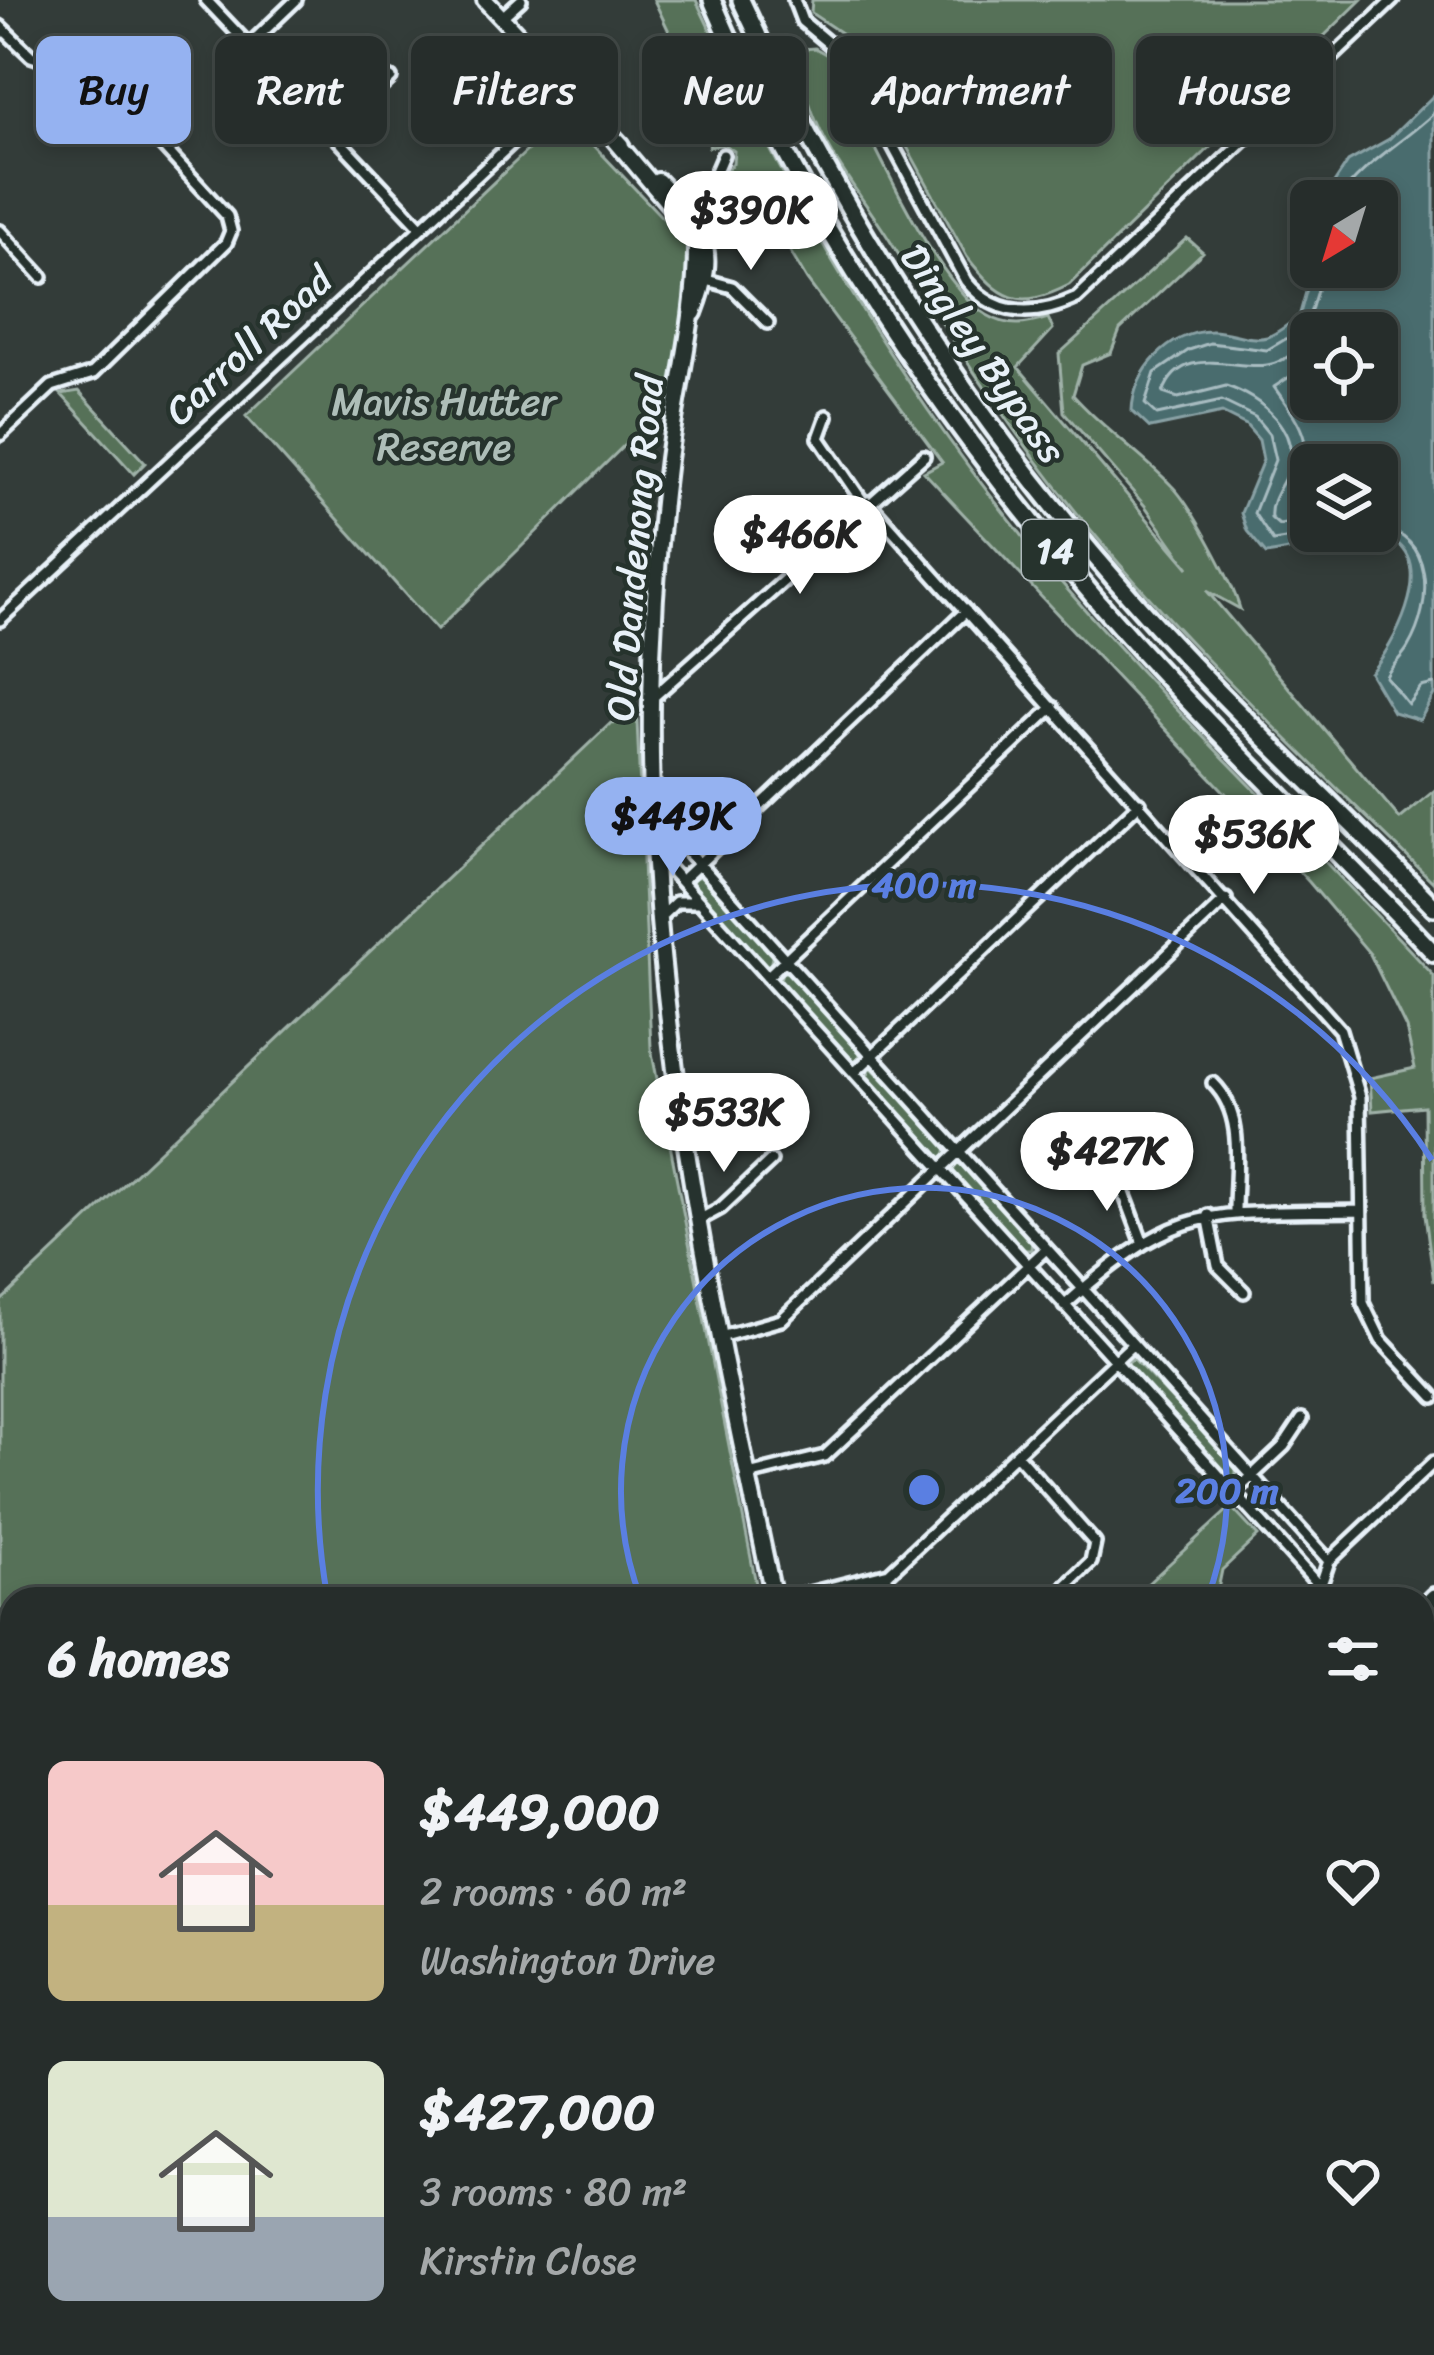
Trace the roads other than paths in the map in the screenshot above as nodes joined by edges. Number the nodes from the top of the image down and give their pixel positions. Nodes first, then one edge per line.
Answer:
1 (206, 0) edge
2 (296, 0) edge
3 (485, 0) edge
4 (521, 0) edge
5 (712, 0) edge
6 (741, 0) edge
7 (794, 0) edge
8 (1394, 0) edge
9 (501, 18) junction
10 (806, 25) junction
11 (0, 26) edge
12 (240, 36) edge
13 (258, 36) edge
14 (518, 36) edge
15 (799, 36) edge
16 (392, 78) dead end
17 (387, 83) edge
18 (618, 143) edge
19 (344, 144) edge
20 (505, 144) edge
21 (723, 155) dead end
22 (685, 215) junction
23 (419, 225) junction
24 (0, 231) edge
25 (13, 245) junction
26 (0, 257) edge
27 (42, 277) dead end
28 (697, 278) junction
29 (768, 323) dead end
30 (827, 416) dead end
31 (0, 436) edge
32 (924, 456) dead end
33 (866, 504) junction
34 (966, 611) junction
35 (0, 620) edge
36 (651, 699) junction
37 (1053, 707) junction
38 (1140, 803) junction
39 (653, 825) junction
40 (654, 851) junction
41 (699, 864) junction
42 (681, 881) junction
43 (1226, 899) junction
44 (703, 905) junction
45 (1434, 907) edge
46 (657, 921) junction
47 (1434, 953) edge
48 (785, 961) junction
49 (767, 977) junction
50 (872, 1057) junction
51 (854, 1073) junction
52 (1213, 1083) dead end
53 (959, 1153) junction
54 (771, 1161) dead end
55 (941, 1169) junction
56 (1115, 1169) dead end
57 (1235, 1211) junction
58 (1360, 1211) junction
59 (1208, 1215) junction
60 (697, 1221) junction
61 (1142, 1241) junction
62 (1046, 1249) junction
63 (1028, 1265) junction
64 (1083, 1289) junction
65 (1244, 1292) dead end
66 (1064, 1306) junction
67 (720, 1337) junction
68 (1133, 1344) junction
69 (1114, 1361) junction
70 (1434, 1397) edge
71 (1303, 1419) dead end
72 (1016, 1454) junction
73 (1434, 1462) edge
74 (748, 1475) junction
75 (1252, 1476) junction
76 (1234, 1493) junction
77 (1327, 1564) junction
78 (886, 1576) junction
79 (771, 1587) edge
80 (838, 1587) edge
81 (890, 1587) edge
82 (1065, 1587) edge
83 (1313, 1587) edge
84 (1320, 1587) edge

1 - 12 street
2 - 13 street
3 - 9 main road, Old Dandenong Road
4 - 9 street
5 - 47 highway, Dingley Bypass / 14
6 - 45 highway, Dingley Bypass / 14
7 - 10 street
8 - 10 street
9 - 14 main road, Old Dandenong Road
10 - 15 street
11 - 31 street
16 - 17 street
18 - 22 main road, Old Dandenong Road
19 - 23 street
20 - 23 street, Carroll Road
21 - 22 street
22 - 28 main road, Old Dandenong Road
23 - 35 street, Carroll Road
24 - 25 street
25 - 26 street
25 - 27 street
28 - 29 street
28 - 36 main road, Old Dandenong Road
30 - 33 street
32 - 33 street
33 - 34 street
33 - 36 street
34 - 37 street
34 - 41 street
36 - 39 main road, Old Dandenong Road
37 - 38 street
37 - 48 street
38 - 43 street
38 - 50 street
39 - 40 main road, Old Dandenong Road
39 - 41 street
40 - 42 street
40 - 46 main road, Old Dandenong Road
41 - 42 street
41 - 48 street
42 - 44 street
43 - 53 street
43 - 58 street
44 - 46 street
44 - 49 street
46 - 60 main road, Old Dandenong Road
48 - 49 street
48 - 50 street
49 - 51 street
50 - 51 street
50 - 53 street
51 - 55 street
52 - 57 street
53 - 55 street
53 - 62 street
54 - 60 street
55 - 63 street
55 - 67 street
56 - 61 street
57 - 58 street
57 - 59 street
58 - 70 street
59 - 61 street
59 - 65 street
60 - 67 main road, Old Dandenong Road
61 - 64 street
62 - 63 street
62 - 64 street
63 - 66 street
63 - 74 street
64 - 66 street
64 - 68 street
66 - 69 street
67 - 74 main road, Old Dandenong Road
68 - 69 street
68 - 75 street
69 - 72 street
69 - 76 street
71 - 75 street
72 - 78 street
72 - 82 street
73 - 77 street
74 - 79 main road, Old Dandenong Road
75 - 76 street
75 - 77 street
76 - 83 street
77 - 84 street
78 - 80 street
78 - 81 street

